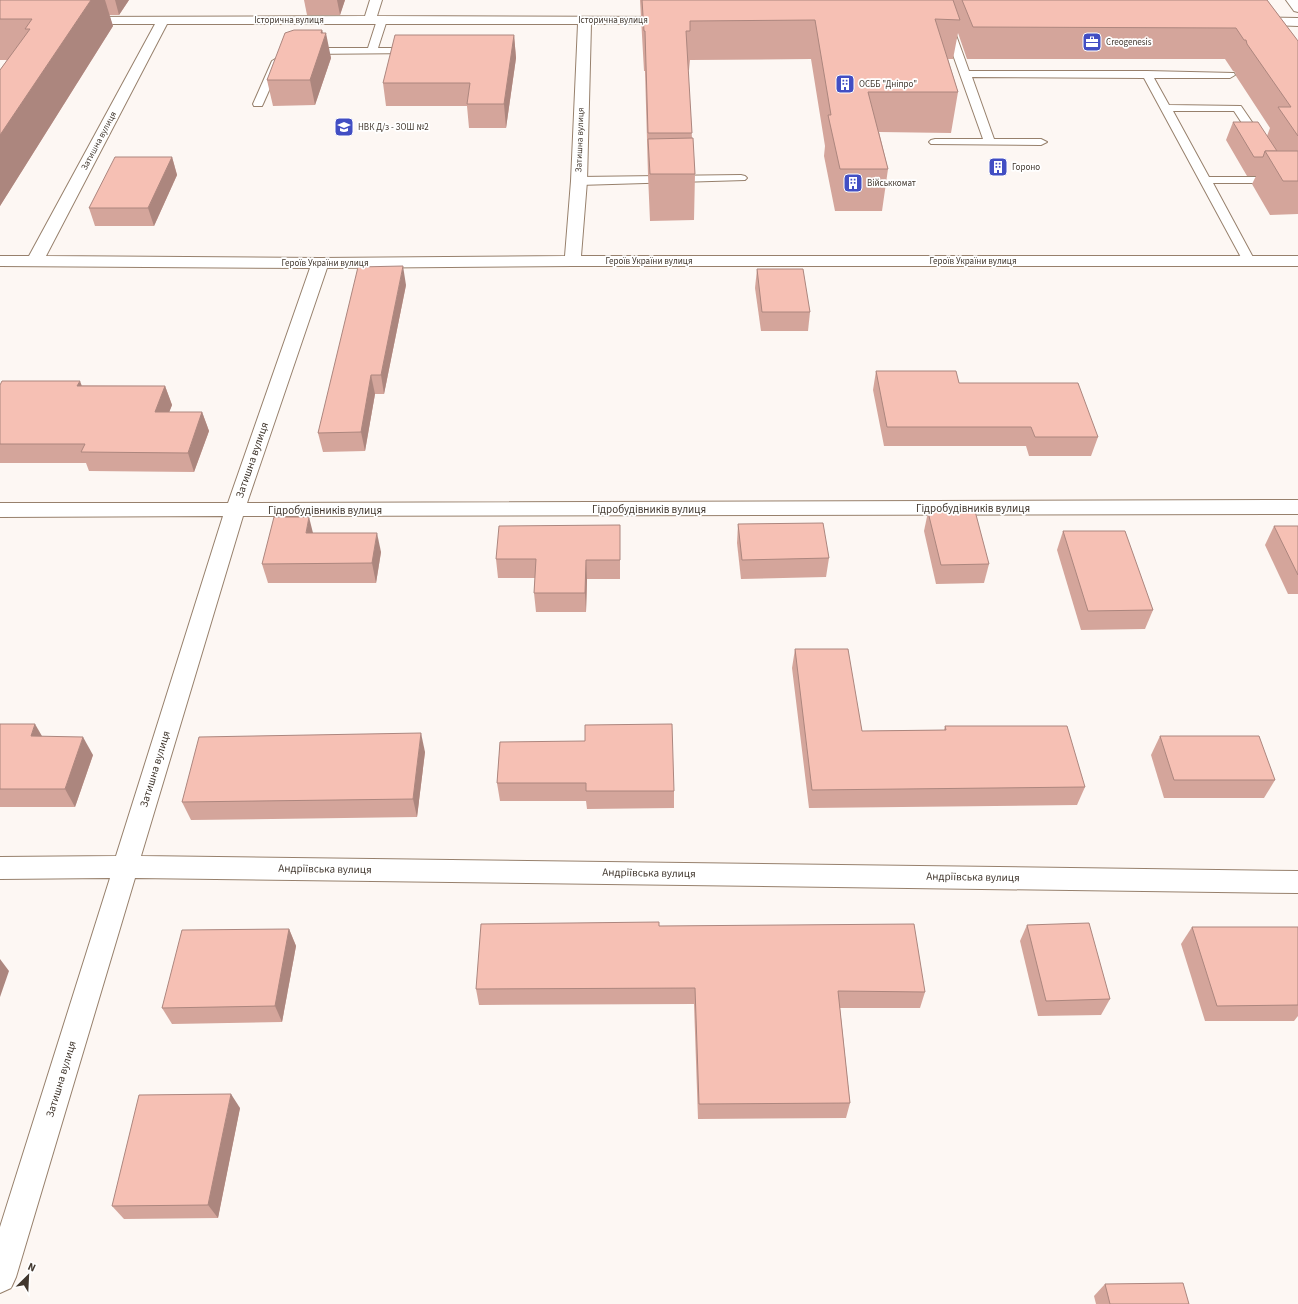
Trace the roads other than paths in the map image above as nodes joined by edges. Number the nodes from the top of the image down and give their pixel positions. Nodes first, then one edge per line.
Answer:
1 (376, 0) edge
2 (1292, 0) edge
3 (1298, 8) edge
4 (70, 20) edge
5 (163, 20) junction
6 (376, 20) junction
7 (585, 20) junction
8 (687, 20) edge
9 (942, 20) joint
10 (961, 20) edge
11 (1243, 21) edge
12 (1298, 22) edge
13 (372, 50) junction
14 (425, 51) edge
15 (966, 74) junction
16 (1146, 74) junction
17 (1230, 75) dead end
18 (258, 104) dead end
19 (1165, 108) junction
20 (935, 142) dead end
21 (990, 142) junction
22 (1041, 142) dead end
23 (1263, 147) edge
24 (1276, 167) edge
25 (741, 178) dead end
26 (1204, 180) junction
27 (1285, 180) junction
28 (1298, 180) edge
29 (579, 181) junction
30 (0, 261) edge
31 (35, 261) junction
32 (573, 261) junction
33 (1249, 261) junction
34 (1298, 261) edge
35 (320, 263) junction
36 (1298, 507) edge
37 (0, 510) edge
38 (235, 510) junction
39 (125, 867) junction
40 (0, 868) edge
41 (1298, 882) edge
42 (0, 1277) edge

1 - 6 street
2 - 3 street
4 - 5 street, Історична вулиця
5 - 6 street, Історична вулиця
5 - 31 street, Затишна вулиця
6 - 7 street, Історична вулиця
6 - 13 lane
7 - 8 street, Історична вулиця
7 - 29 street, Затишна вулиця
9 - 10 street
9 - 15 lane
11 - 12 street
13 - 14 lane
13 - 18 lane
15 - 16 lane
15 - 21 lane
16 - 17 lane
16 - 19 lane
19 - 23 lane
19 - 26 lane
20 - 21 lane
21 - 22 lane
24 - 27 lane
25 - 29 lane
26 - 27 lane
26 - 33 lane
27 - 28 lane
29 - 32 street, Затишна вулиця
30 - 31 street, Героїв України вулиця
31 - 35 street, Героїв України вулиця
32 - 33 street, Героїв України вулиця
32 - 35 street, Героїв України вулиця
33 - 34 street, Героїв України вулиця
35 - 38 street, Затишна вулиця
36 - 38 street, Гідробудівників вулиця
37 - 38 street, Гідробудівників вулиця
38 - 39 street, Затишна вулиця
39 - 40 street, Андріївська вулиця
39 - 41 street, Андріївська вулиця
39 - 42 street, Затишна вулиця

